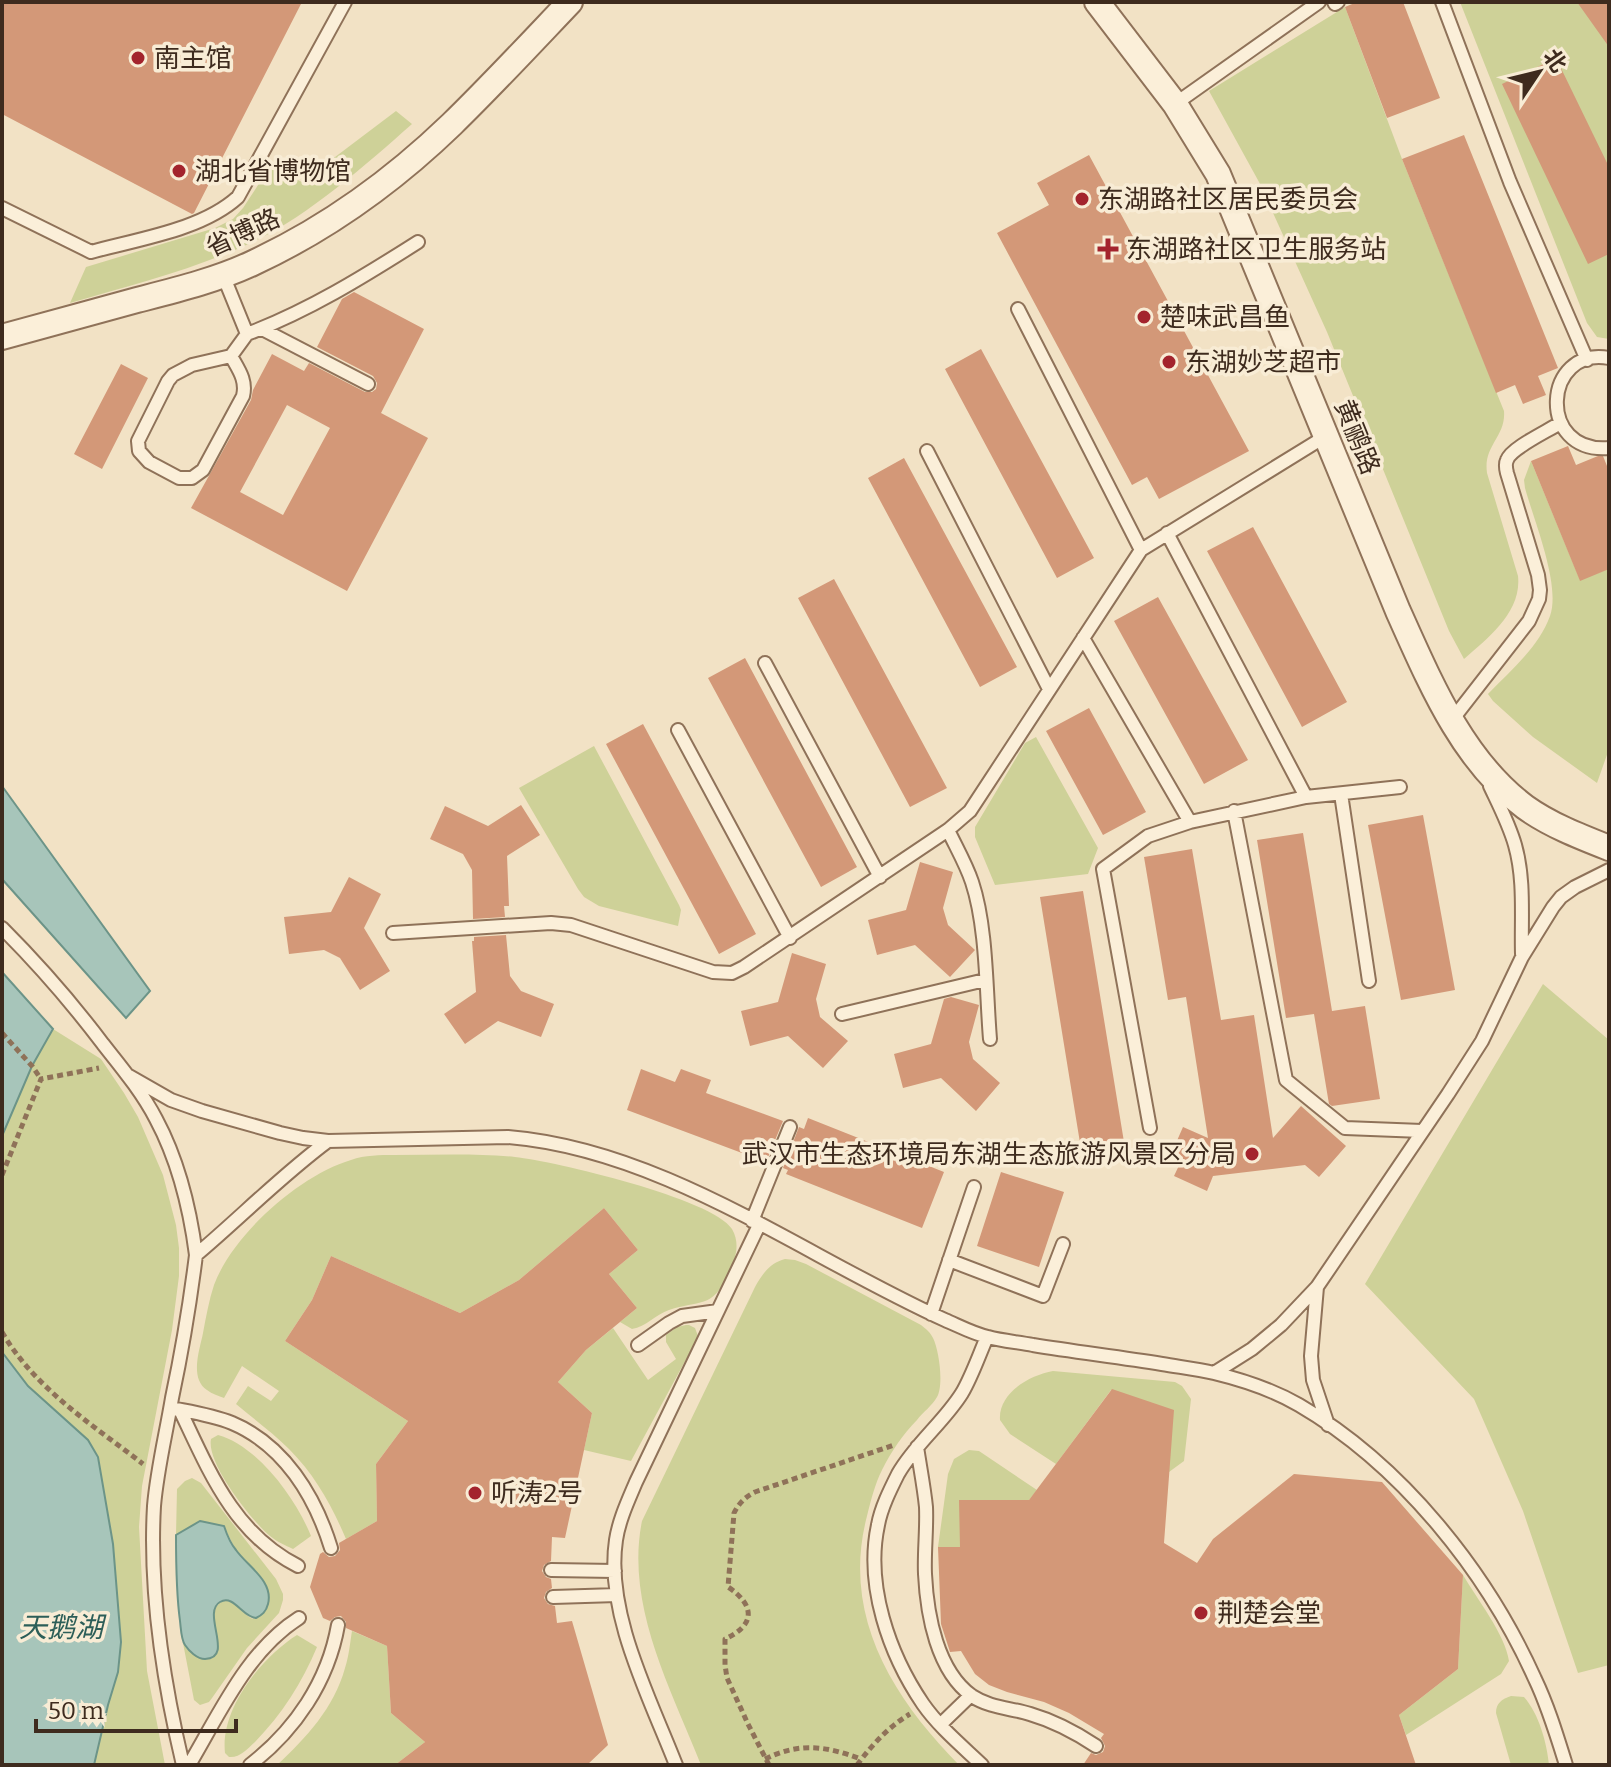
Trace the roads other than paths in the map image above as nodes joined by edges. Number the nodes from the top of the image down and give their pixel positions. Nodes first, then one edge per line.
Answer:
1 (345, 2) edge
2 (570, 2) edge
3 (1097, 2) edge
4 (1319, 2) edge
5 (1442, 2) edge
6 (1175, 104) junction
7 (2, 208) edge
8 (418, 242) dead end
9 (223, 275) junction
10 (1018, 309) dead end
11 (262, 329) junction
12 (247, 334) junction
13 (2, 337) edge
14 (231, 356) junction
15 (1609, 358) edge
16 (1587, 360) junction
17 (368, 384) dead end
18 (1560, 423) junction
19 (1326, 436) junction
20 (1609, 448) edge
21 (927, 451) dead end
22 (1167, 533) junction
23 (1141, 550) junction
24 (1083, 638) junction
25 (765, 663) dead end
26 (1049, 689) junction
27 (1452, 720) junction
28 (678, 730) dead end
29 (1481, 765) junction
30 (1400, 787) dead end
31 (1341, 794) junction
32 (1306, 797) junction
33 (1234, 811) junction
34 (1190, 822) junction
35 (948, 830) junction
36 (1609, 848) edge
37 (1609, 870) edge
38 (880, 877) junction
39 (2, 928) edge
40 (393, 933) dead end
41 (790, 938) junction
42 (1522, 957) junction
43 (985, 980) junction
44 (1369, 981) dead end
45 (842, 1014) dead end
46 (990, 1039) dead end
47 (129, 1076) junction
48 (790, 1127) dead end
49 (1150, 1128) dead end
50 (1422, 1131) junction
51 (328, 1141) junction
52 (974, 1187) dead end
53 (756, 1223) junction
54 (1063, 1244) dead end
55 (196, 1255) junction
56 (949, 1260) junction
57 (1317, 1287) junction
58 (718, 1311) junction
59 (931, 1314) junction
60 (987, 1337) junction
61 (638, 1345) dead end
62 (1214, 1373) junction
63 (175, 1409) junction
64 (1328, 1425) junction
65 (917, 1447) junction
66 (331, 1548) dead end
67 (298, 1566) dead end
68 (551, 1570) dead end
69 (615, 1571) junction
70 (617, 1595) junction
71 (553, 1597) dead end
72 (299, 1618) dead end
73 (338, 1625) dead end
74 (971, 1695) junction
75 (941, 1724) junction
76 (1096, 1746) dead end
77 (186, 1765) edge
78 (250, 1765) edge
79 (676, 1765) edge
80 (982, 1765) edge
81 (1566, 1765) edge

1 - 7 lane
2 - 9 street, 省博路
3 - 6 street, 黄鹂路
4 - 6 lane
5 - 16 lane
6 - 19 street, 黄鹂路
8 - 11 lane
9 - 12 lane
9 - 13 street, 省博路
10 - 23 lane
11 - 12 lane
11 - 17 lane
12 - 14 lane
14 - 14 lane
15 - 16 lane
16 - 18 lane
18 - 20 lane
18 - 27 lane
19 - 22 lane
19 - 27 street, 黄鹂路
21 - 26 lane
22 - 23 lane
22 - 32 lane
23 - 24 lane
24 - 26 lane
24 - 34 lane
25 - 38 lane
26 - 35 lane
27 - 29 street, 黄鹂路
28 - 41 lane
29 - 36 street, 黄鹂路
29 - 42 lane
30 - 31 lane
31 - 32 lane
31 - 44 lane
32 - 33 lane
33 - 34 lane
33 - 50 lane
34 - 49 lane
35 - 38 lane
35 - 43 lane
37 - 42 lane
38 - 41 lane
39 - 47 lane
40 - 41 lane
42 - 50 lane
43 - 45 lane
43 - 46 lane
47 - 51 lane
47 - 55 lane
48 - 53 lane
50 - 57 lane
51 - 53 lane
51 - 55 lane
52 - 56 lane
53 - 58 lane
53 - 59 lane
54 - 56 lane
55 - 63 lane
56 - 59 lane
57 - 62 lane
57 - 64 lane
58 - 61 lane
58 - 69 lane
59 - 60 lane
60 - 62 lane
60 - 65 lane
62 - 64 lane
63 - 66 lane
63 - 67 lane
63 - 77 lane
64 - 81 lane
65 - 74 lane
65 - 75 lane
68 - 69 lane
69 - 70 lane
70 - 71 lane
70 - 79 lane
72 - 77 lane
73 - 78 lane
74 - 75 lane
74 - 76 lane
75 - 80 lane

